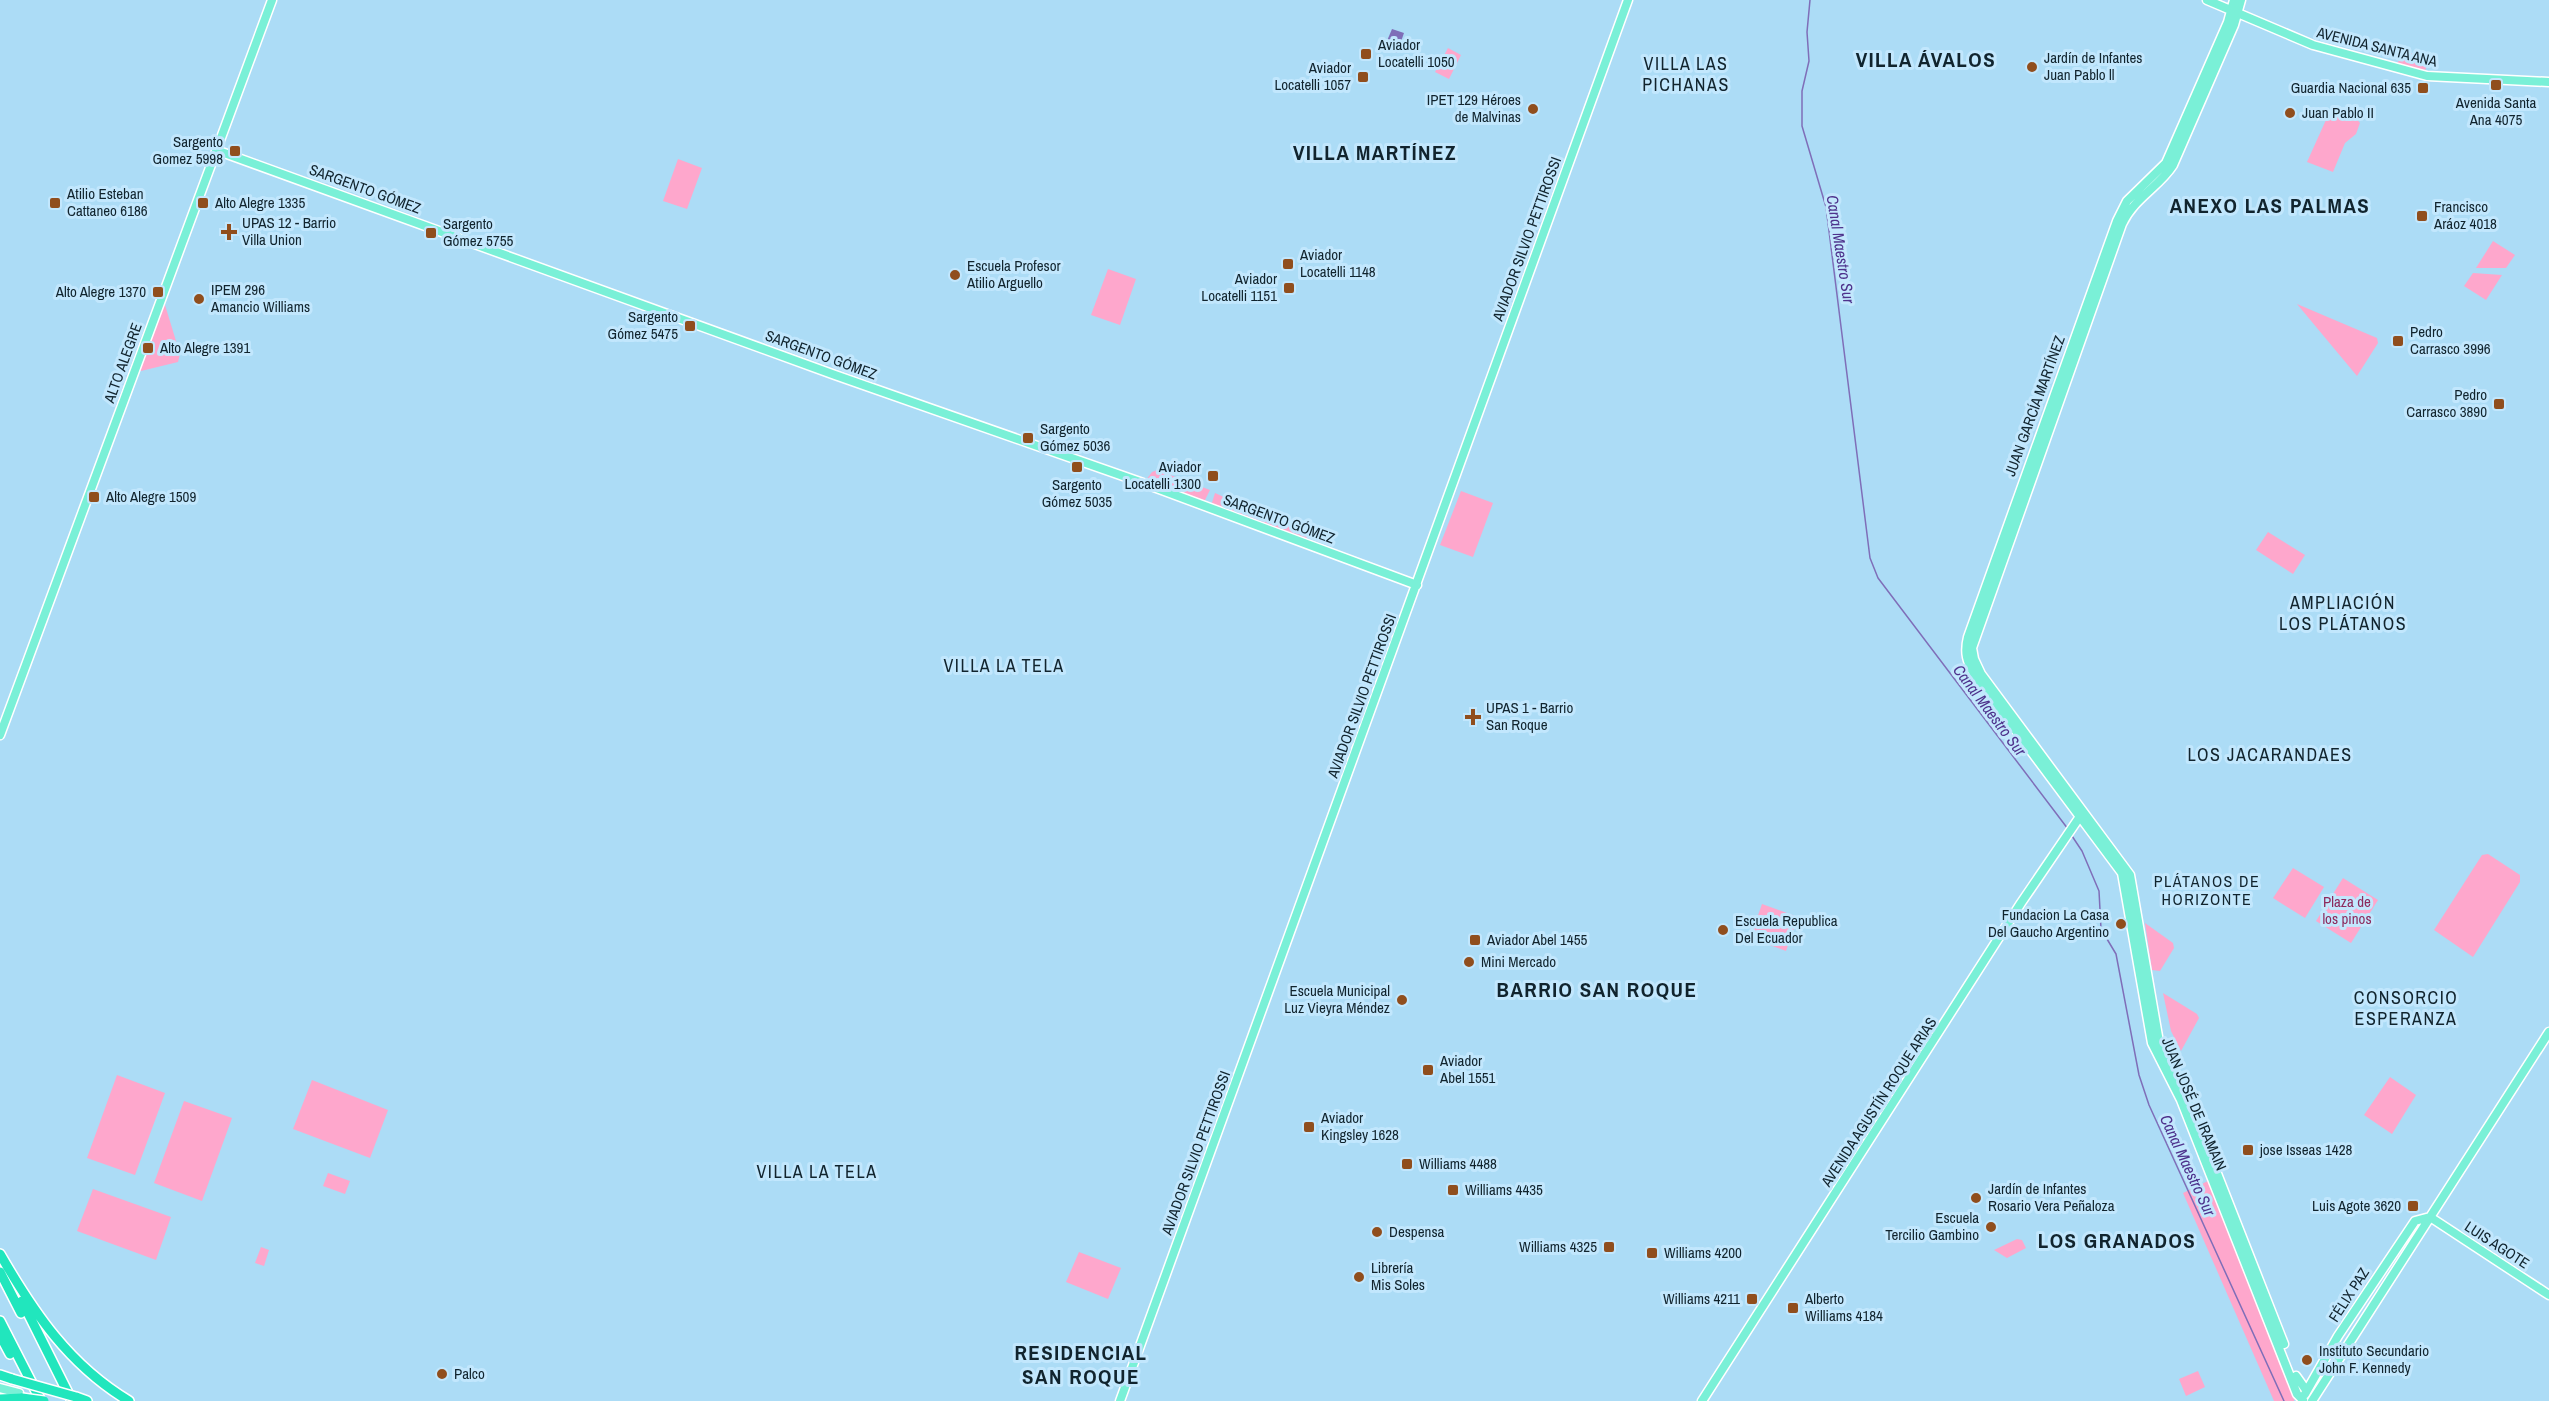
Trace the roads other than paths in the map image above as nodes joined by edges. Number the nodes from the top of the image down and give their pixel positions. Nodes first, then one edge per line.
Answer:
1 (272, 0) edge
2 (1628, 0) edge
3 (2207, 0) edge
4 (2234, 0) edge
5 (2241, 0) edge
6 (2234, 12) junction
7 (2549, 82) edge
8 (216, 150) junction
9 (1417, 585) junction
10 (0, 735) edge
11 (2081, 815) junction
12 (2549, 1032) edge
13 (2430, 1217) junction
14 (0, 1255) edge
15 (0, 1272) edge
16 (2549, 1295) edge
17 (0, 1321) edge
18 (0, 1335) edge
19 (0, 1377) edge
20 (0, 1388) edge
21 (2306, 1390) junction
22 (20, 1395) junction
23 (40, 1398) edge
24 (0, 1399) edge
25 (74, 1399) edge
26 (2302, 1400) edge
27 (65, 1401) edge
28 (87, 1401) edge
29 (129, 1401) edge
30 (1120, 1401) edge
31 (1702, 1401) edge
32 (2312, 1401) edge

1 - 8 main road, ALTO ALEGRE
2 - 9 main road, AVIADOR SILVIO PETTIROSSI
3 - 6 main road, AVENIDA SANTA ANA
4 - 6 main road, JUAN GARCÍA MARTÍNEZ
5 - 6 main road, JUAN GARCÍA MARTÍNEZ
6 - 7 main road, AVENIDA SANTA ANA
6 - 11 main road, JUAN GARCÍA MARTÍNEZ
8 - 9 main road, SARGENTO GÓMEZ
8 - 10 main road, ALTO ALEGRE
9 - 30 main road, AVIADOR SILVIO PETTIROSSI
11 - 21 main road, JUAN JOSÉ DE IRAMAIN
11 - 26 main road, JUAN JOSÉ DE IRAMAIN
11 - 31 main road, AVENIDA AGUSTÍN ROQUE ARIAS
12 - 13 main road, FÉLIX PAZ
13 - 16 main road, LUIS AGOTE
13 - 21 main road, FÉLIX PAZ
13 - 32 main road, FÉLIX PAZ
14 - 25 highway
14 - 29 highway
15 - 27 highway
17 - 23 highway
18 - 23 highway
19 - 25 highway, bridge
20 - 22 main road
21 - 26 main road, FÉLIX PAZ
22 - 23 highway, bridge
22 - 24 highway
25 - 28 highway

